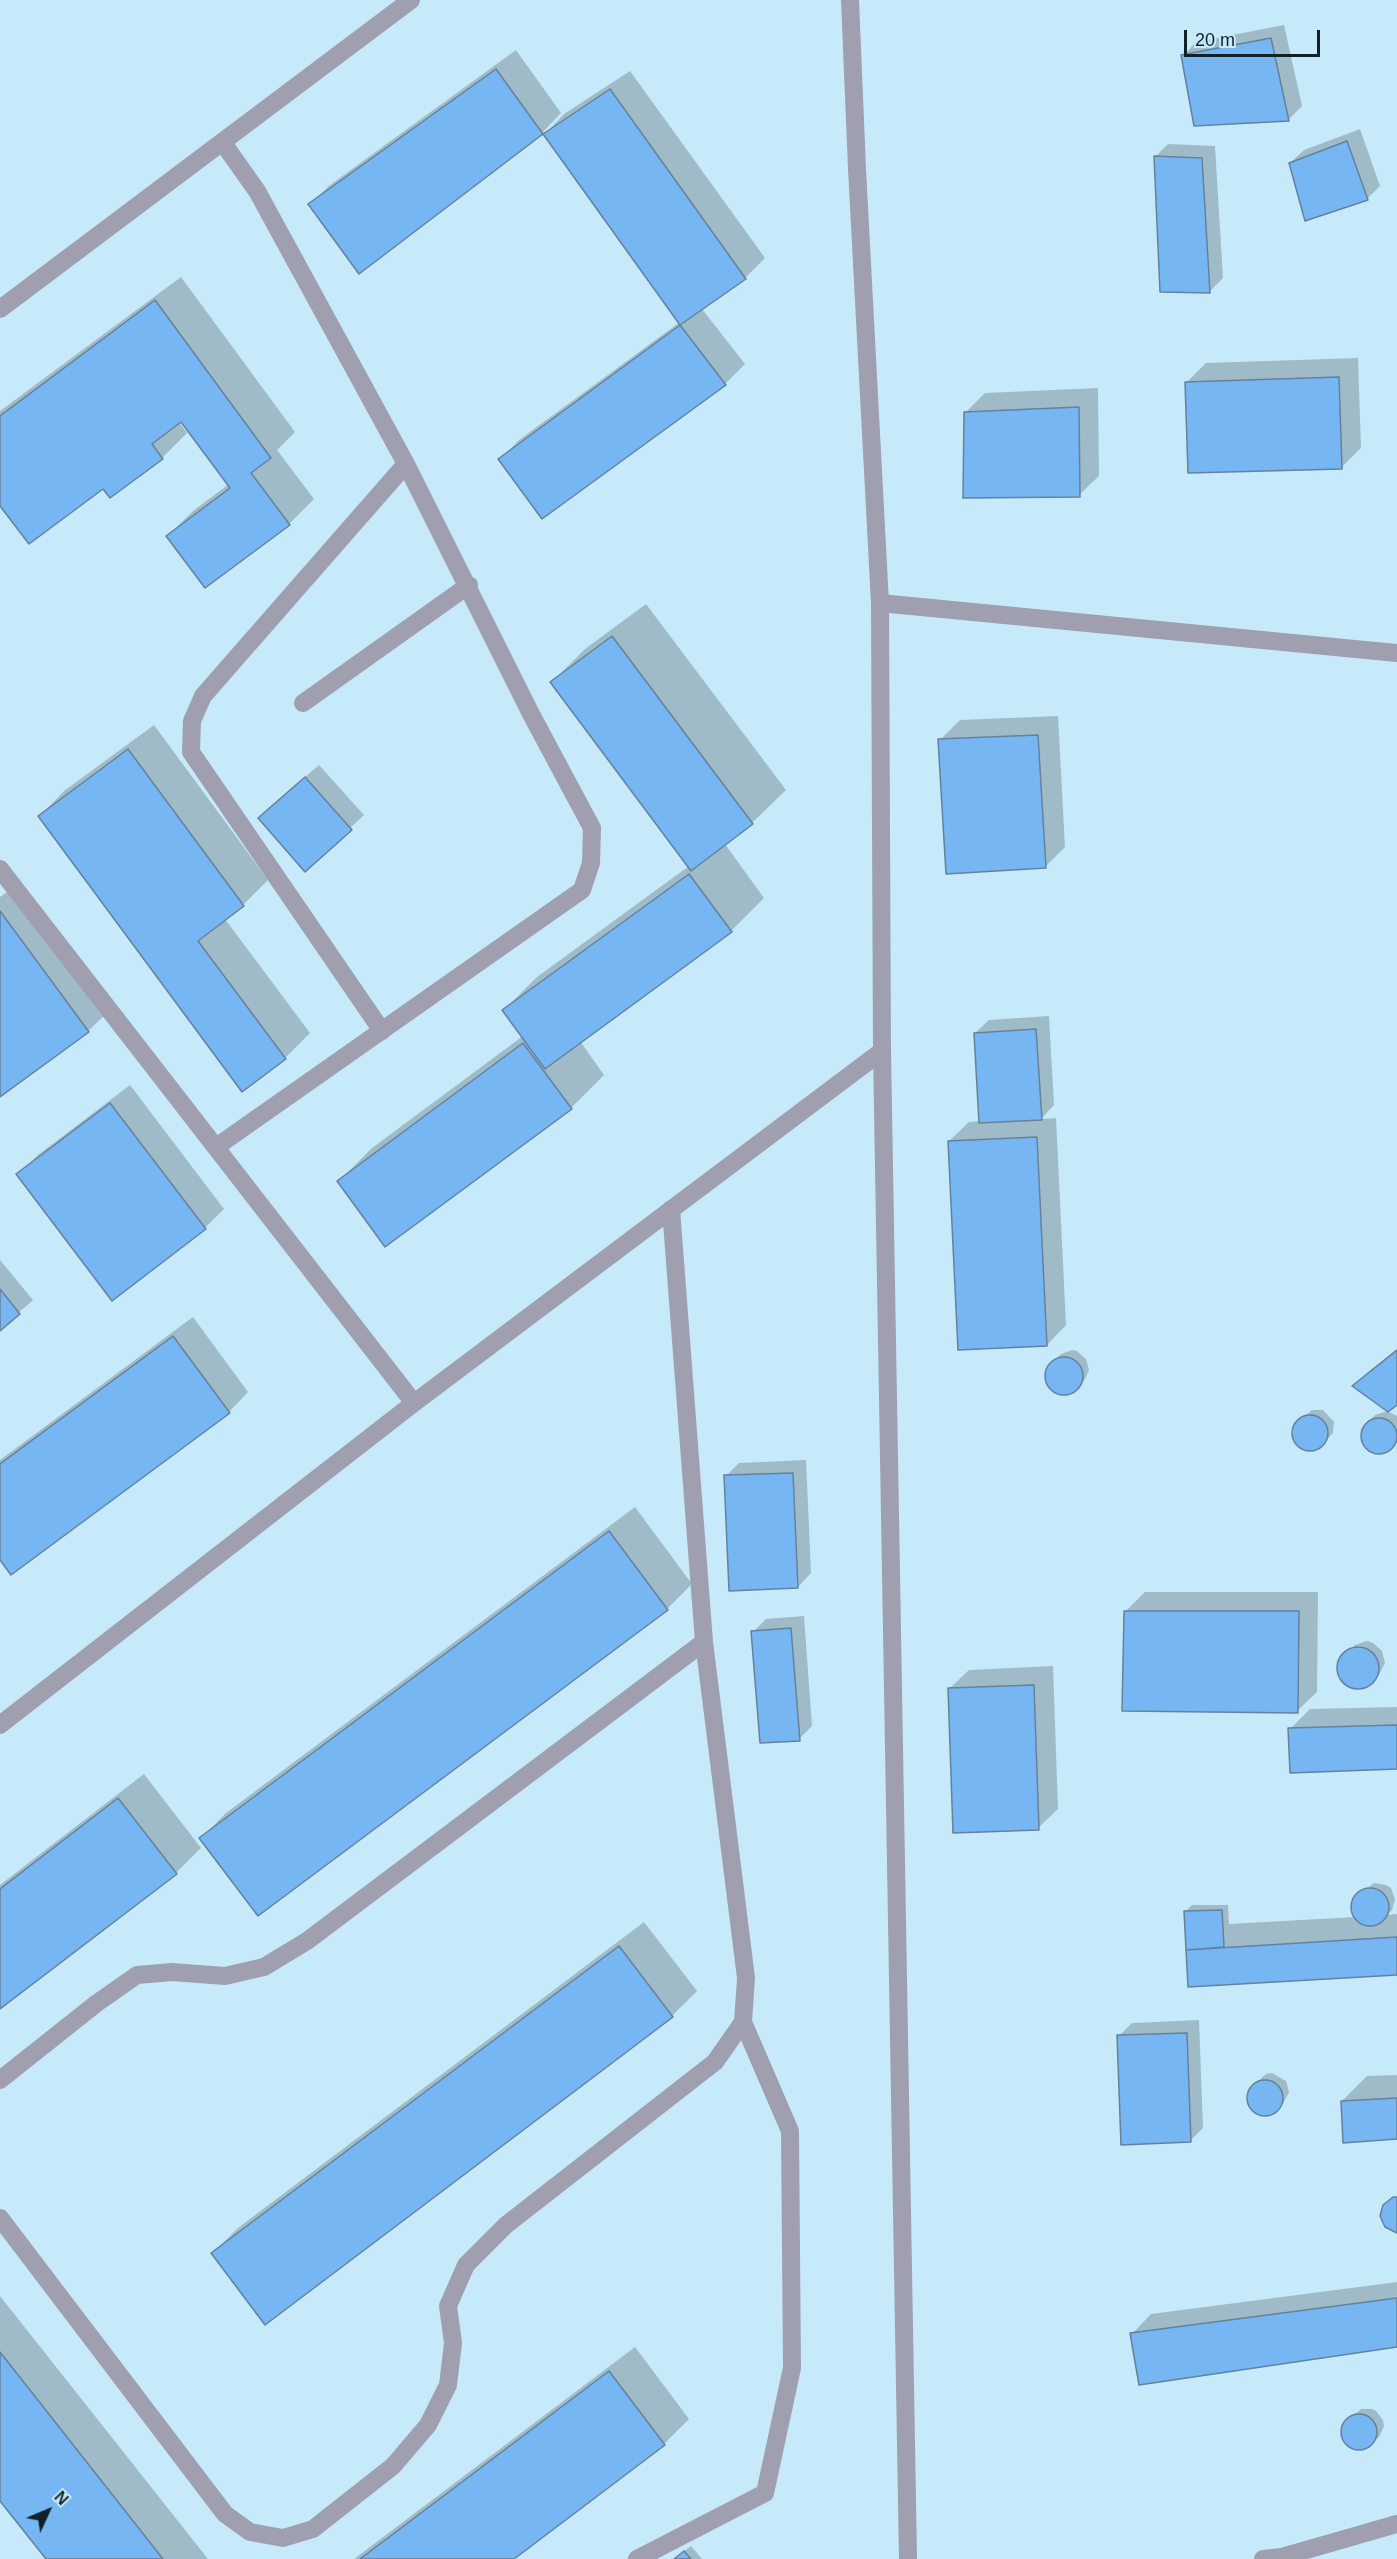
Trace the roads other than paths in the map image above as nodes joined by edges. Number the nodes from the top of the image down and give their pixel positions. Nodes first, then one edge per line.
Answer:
1 (411, 0) edge
2 (850, 0) edge
3 (223, 143) junction
4 (0, 309) edge
5 (406, 464) junction
6 (469, 585) junction
7 (880, 603) junction
8 (1397, 653) edge
9 (303, 703) dead end
10 (0, 869) edge
11 (382, 1031) junction
12 (882, 1051) junction
13 (216, 1147) junction
14 (671, 1209) junction
15 (414, 1402) junction
16 (704, 1642) junction
17 (0, 1725) edge
18 (743, 2022) junction
19 (0, 2080) edge
20 (0, 2218) edge
21 (1397, 2524) edge
22 (637, 2559) edge
23 (909, 2559) edge
24 (1263, 2559) edge

1 - 3 street
2 - 7 street
3 - 4 street
3 - 5 street
5 - 6 street
5 - 11 street
6 - 9 street
6 - 11 street
7 - 8 street
7 - 12 street
10 - 13 street
11 - 13 street
12 - 14 street
12 - 23 street
13 - 15 street
14 - 15 street
14 - 16 street
15 - 17 street
16 - 18 street
16 - 19 street
18 - 20 street
18 - 22 street
21 - 24 street

